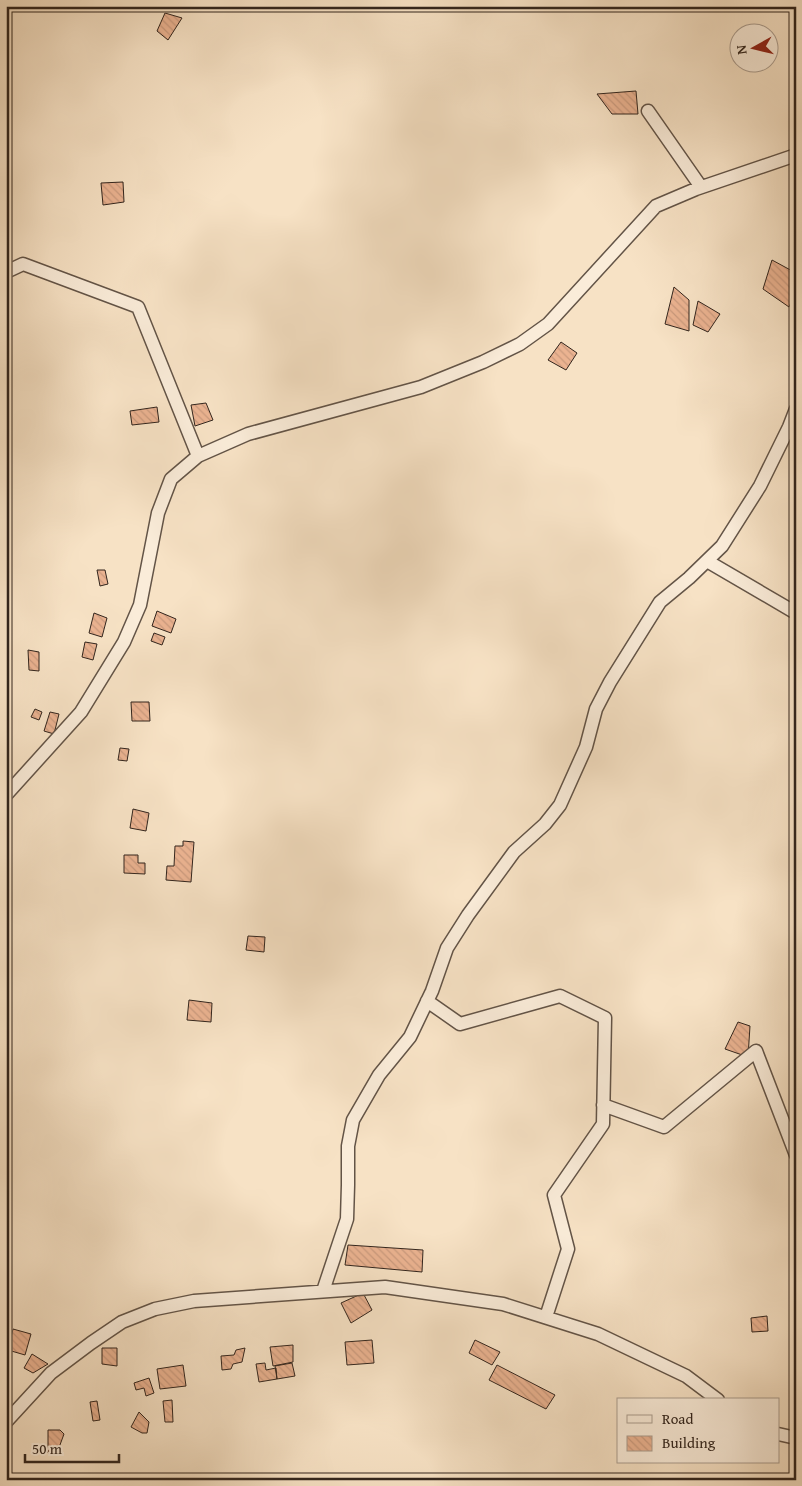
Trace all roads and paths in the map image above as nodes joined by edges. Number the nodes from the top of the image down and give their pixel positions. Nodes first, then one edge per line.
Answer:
1 (648, 111) dead end
2 (796, 155) edge
3 (701, 187) junction
4 (6, 272) edge
5 (796, 409) edge
6 (198, 456) junction
7 (707, 561) junction
8 (796, 613) edge
9 (6, 795) edge
10 (427, 1001) junction
11 (603, 1105) junction
12 (796, 1155) edge
13 (323, 1291) junction
14 (546, 1317) junction
15 (715, 1398) edge
16 (6, 1422) edge
17 (780, 1434) edge
18 (796, 1438) edge

1 - 3 street
2 - 3 street
3 - 6 street
4 - 6 street
5 - 7 street
6 - 9 street
7 - 8 street
7 - 10 street
10 - 11 street
10 - 13 street
11 - 12 street
11 - 14 street
13 - 14 street
13 - 16 street
14 - 15 street
17 - 18 street

